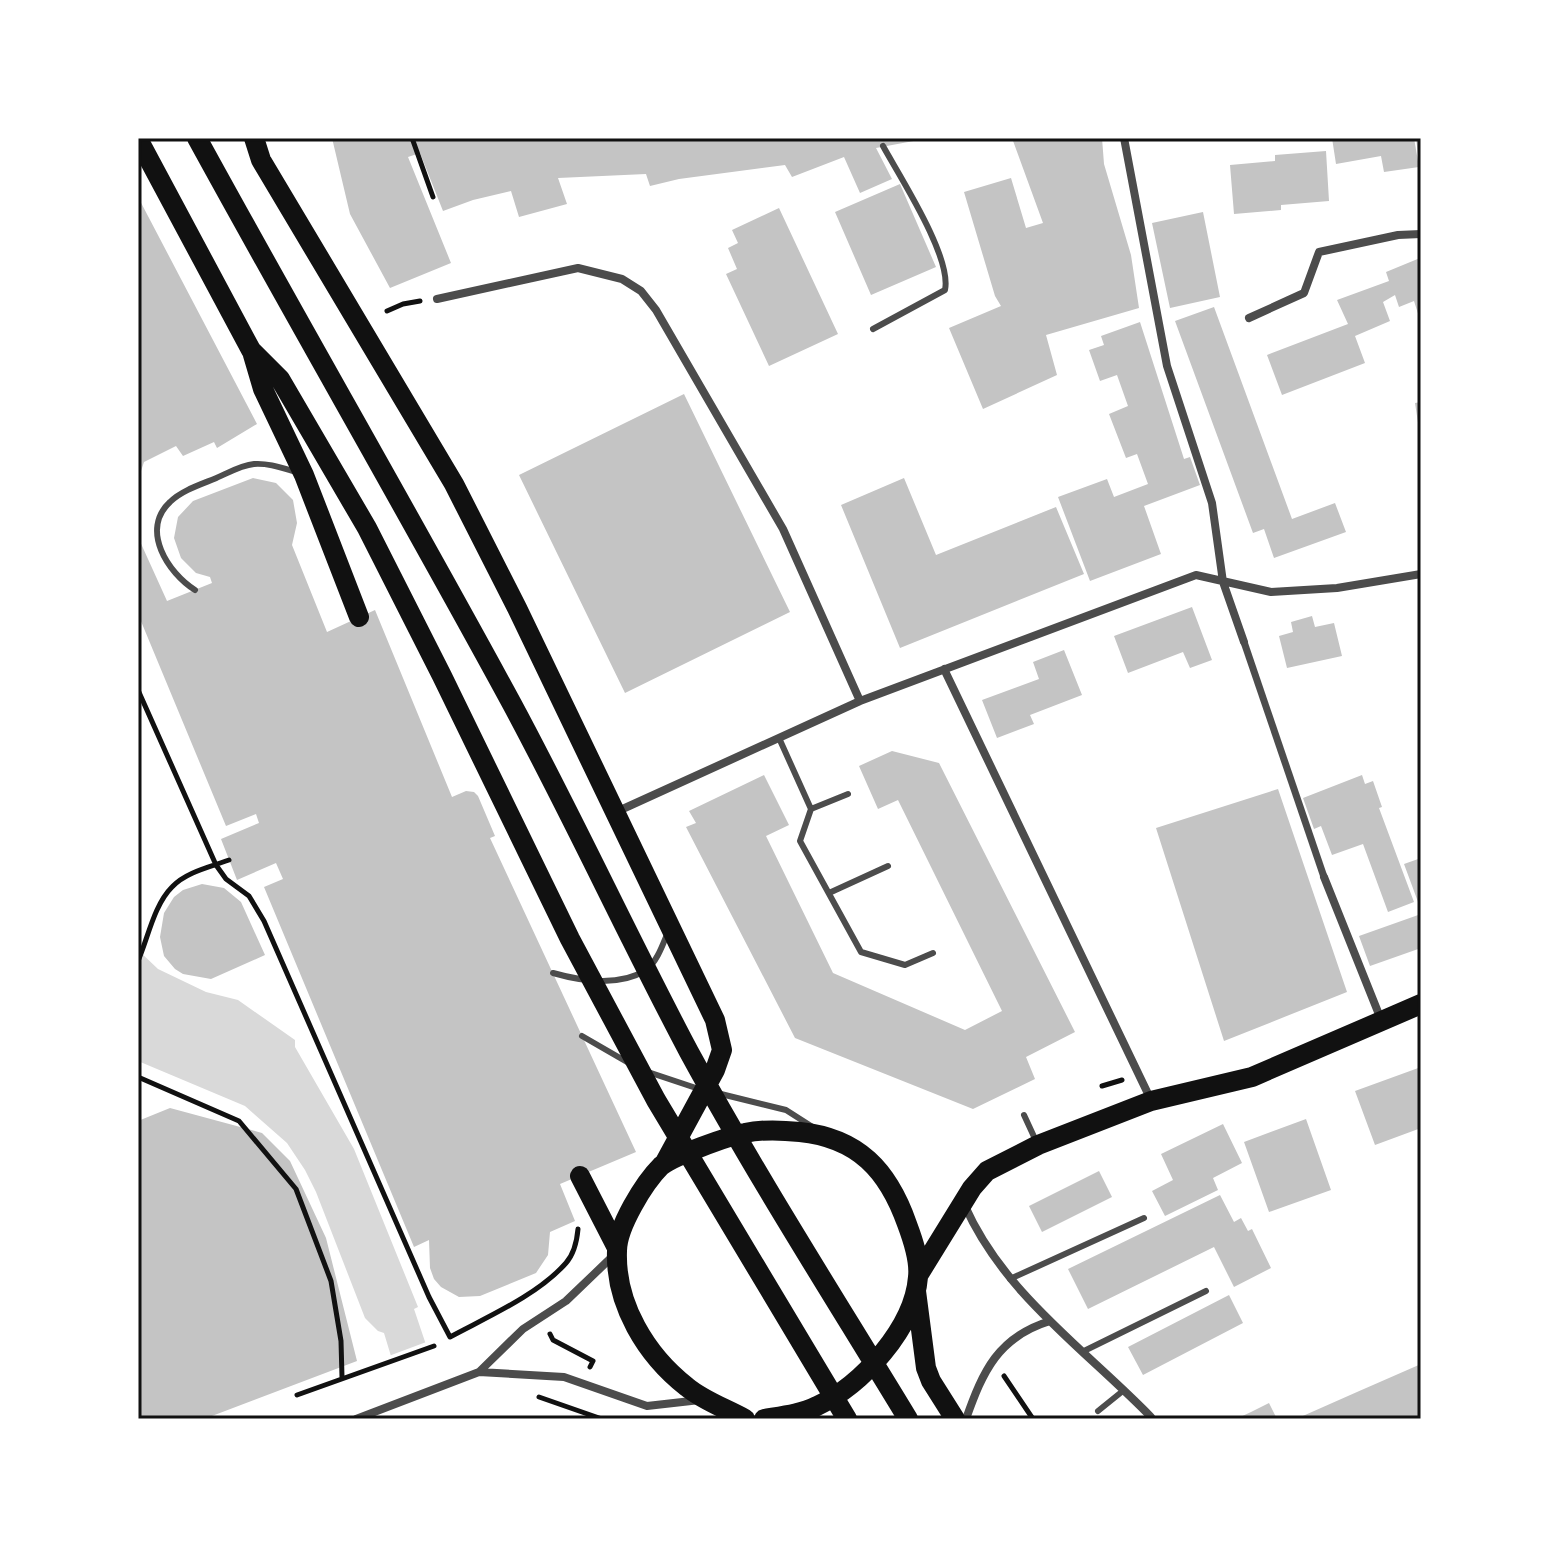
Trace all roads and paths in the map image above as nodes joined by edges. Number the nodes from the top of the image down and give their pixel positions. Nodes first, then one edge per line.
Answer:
1 (197, 138) edge
2 (254, 138) edge
3 (412, 138) edge
4 (1124, 138) edge
5 (138, 139) edge
6 (883, 146) dead end
7 (433, 197) dead end
8 (1421, 234) edge
9 (437, 299) joint
10 (387, 311) dead end
11 (1249, 318) dead end
12 (873, 329) dead end
13 (251, 350) junction
14 (304, 475) junction
15 (1421, 574) edge
16 (1223, 582) junction
17 (195, 590) dead end
18 (359, 617) dead end
19 (1244, 642) joint
20 (944, 669) junction
21 (138, 690) edge
22 (860, 701) junction
23 (779, 738) junction
24 (848, 794) dead end
25 (811, 809) junction
26 (616, 813) junction
27 (229, 860) dead end
28 (216, 865) junction
29 (888, 866) dead end
30 (1324, 877) joint
31 (829, 893) junction
32 (670, 925) junction
33 (933, 953) dead end
34 (138, 961) edge
35 (553, 973) dead end
36 (1421, 1004) edge
37 (1383, 1022) junction
38 (582, 1036) dead end
39 (138, 1077) edge
40 (705, 1091) junction
41 (1151, 1101) junction
42 (1024, 1115) dead end
43 (825, 1134) junction
44 (1038, 1145) junction
45 (664, 1164) junction
46 (580, 1176) dead end
47 (963, 1202) junction
48 (1144, 1218) dead end
49 (579, 1221) dead end
50 (617, 1251) junction
51 (1010, 1279) junction
52 (917, 1282) junction
53 (1206, 1291) dead end
54 (526, 1295) junction
55 (540, 1318) junction
56 (1050, 1321) junction
57 (434, 1346) dead end
58 (1084, 1351) junction
59 (479, 1372) junction
60 (342, 1377) junction
61 (1007, 1381) dead end
62 (584, 1383) junction
63 (1124, 1390) junction
64 (297, 1395) dead end
65 (535, 1396) dead end
66 (705, 1400) junction
67 (572, 1408) junction
68 (1098, 1411) dead end
69 (906, 1415) edge
70 (1151, 1417) edge
71 (744, 1418) edge
72 (356, 1419) edge
73 (602, 1419) edge
74 (764, 1419) edge
75 (847, 1419) edge
76 (955, 1419) edge
77 (966, 1419) edge
78 (1033, 1419) edge

1 - 69 main road
2 - 26 main road
3 - 7 path
4 - 16 street
5 - 13 main road
6 - 12 lane
8 - 11 street
9 - 10 path
9 - 22 street
13 - 14 main road
13 - 75 main road
14 - 17 lane
14 - 18 main road
15 - 16 street
16 - 19 street
16 - 20 street
19 - 30 street
20 - 22 street
20 - 41 street
21 - 28 path
22 - 23 street
23 - 25 lane
23 - 26 street
24 - 25 lane
25 - 31 lane
26 - 32 main road
27 - 28 path
28 - 34 path
28 - 54 path
29 - 31 lane
30 - 37 street
31 - 33 lane
32 - 35 lane
32 - 40 main road
36 - 37 main road
37 - 41 main road
38 - 40 lane
39 - 60 path
40 - 43 lane
40 - 45 main road
41 - 44 main road
42 - 44 lane
43 - 45 main road
43 - 52 main road
44 - 47 main road
45 - 50 main road
46 - 50 main road
47 - 51 street
47 - 52 main road
48 - 51 lane
49 - 54 path
50 - 55 street
50 - 66 main road
51 - 56 street
52 - 74 main road
52 - 76 main road
53 - 58 lane
54 - 55 path
55 - 59 street
55 - 62 path
56 - 58 street
56 - 77 street
57 - 60 path
58 - 63 street
59 - 62 street
59 - 72 street
60 - 64 path
61 - 78 path
62 - 66 street
62 - 67 path
63 - 68 lane
63 - 70 street
65 - 67 path
66 - 71 main road
67 - 73 path
71 - 74 main road

